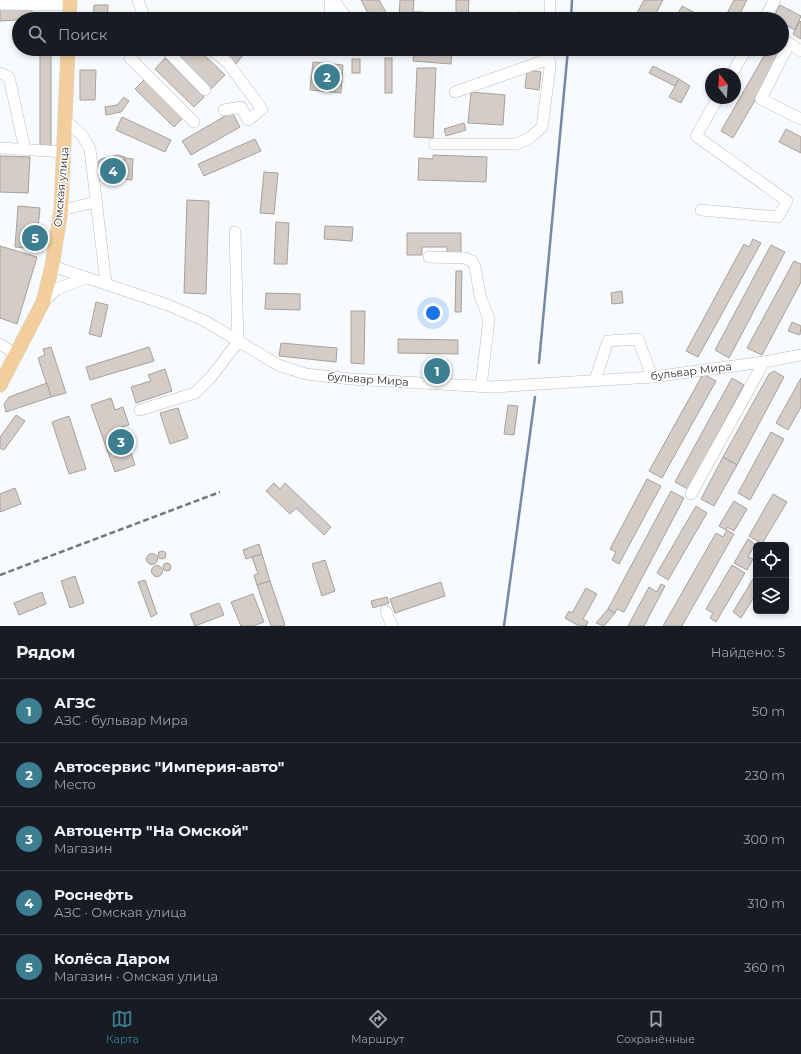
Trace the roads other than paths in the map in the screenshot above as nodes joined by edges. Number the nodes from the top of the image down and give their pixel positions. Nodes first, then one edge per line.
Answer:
1 (138, 0) edge
2 (331, 0) edge
3 (550, 0) edge
4 (775, 0) edge
5 (70, 2) edge
6 (0, 4) edge
7 (69, 12) edge
8 (142, 12) edge
9 (330, 12) edge
10 (342, 12) edge
11 (550, 12) edge
12 (768, 12) edge
13 (789, 43) edge
14 (801, 51) edge
15 (68, 56) edge
16 (131, 56) edge
17 (172, 56) edge
18 (220, 56) edge
19 (544, 56) edge
20 (549, 56) edge
21 (742, 56) edge
22 (780, 56) edge
23 (735, 68) edge
24 (0, 73) edge
25 (205, 90) dead end
26 (455, 92) dead end
27 (715, 104) edge
28 (224, 110) dead end
29 (801, 119) edge
30 (66, 121) junction
31 (194, 122) dead end
32 (434, 144) dead end
33 (0, 148) edge
34 (25, 150) junction
35 (65, 152) junction
36 (96, 202) junction
37 (61, 210) junction
38 (702, 210) dead end
39 (235, 232) dead end
40 (429, 257) dead end
41 (52, 266) junction
42 (86, 278) junction
43 (106, 284) junction
44 (43, 302) junction
45 (238, 342) junction
46 (0, 344) edge
47 (17, 355) junction
48 (801, 355) edge
49 (764, 362) junction
50 (652, 377) junction
51 (595, 380) junction
52 (0, 384) edge
53 (481, 387) junction
54 (140, 410) dead end
55 (691, 494) dead end
56 (386, 611) dead end
57 (392, 626) edge

1 - 8 street
2 - 9 street
2 - 10 street
3 - 11 street
4 - 12 street
5 - 6 street
5 - 7 main road
13 - 14 street
15 - 30 main road, Омская улица
16 - 31 street
17 - 25 street
18 - 28 street
19 - 26 street
20 - 32 street
21 - 23 street
22 - 29 street
24 - 34 street
27 - 38 street
30 - 35 main road, Омская улица
30 - 36 street
33 - 34 street
34 - 35 street
35 - 37 main road, Омская улица
36 - 37 street
36 - 43 street
37 - 41 main road, Омская улица
39 - 45 street
40 - 53 street
41 - 42 street, бульвар Мира
41 - 44 main road, Омская улица
42 - 43 street, бульвар Мира
42 - 44 street
43 - 45 street, бульвар Мира
44 - 47 main road, Омская улица
45 - 53 street, бульвар Мира
45 - 54 street
46 - 47 street
47 - 52 main road, Омская улица
48 - 49 street, бульвар Мира
49 - 50 street, бульвар Мира
49 - 55 street
50 - 51 street, бульвар Мира
50 - 51 street
51 - 53 street, бульвар Мира
56 - 57 street

